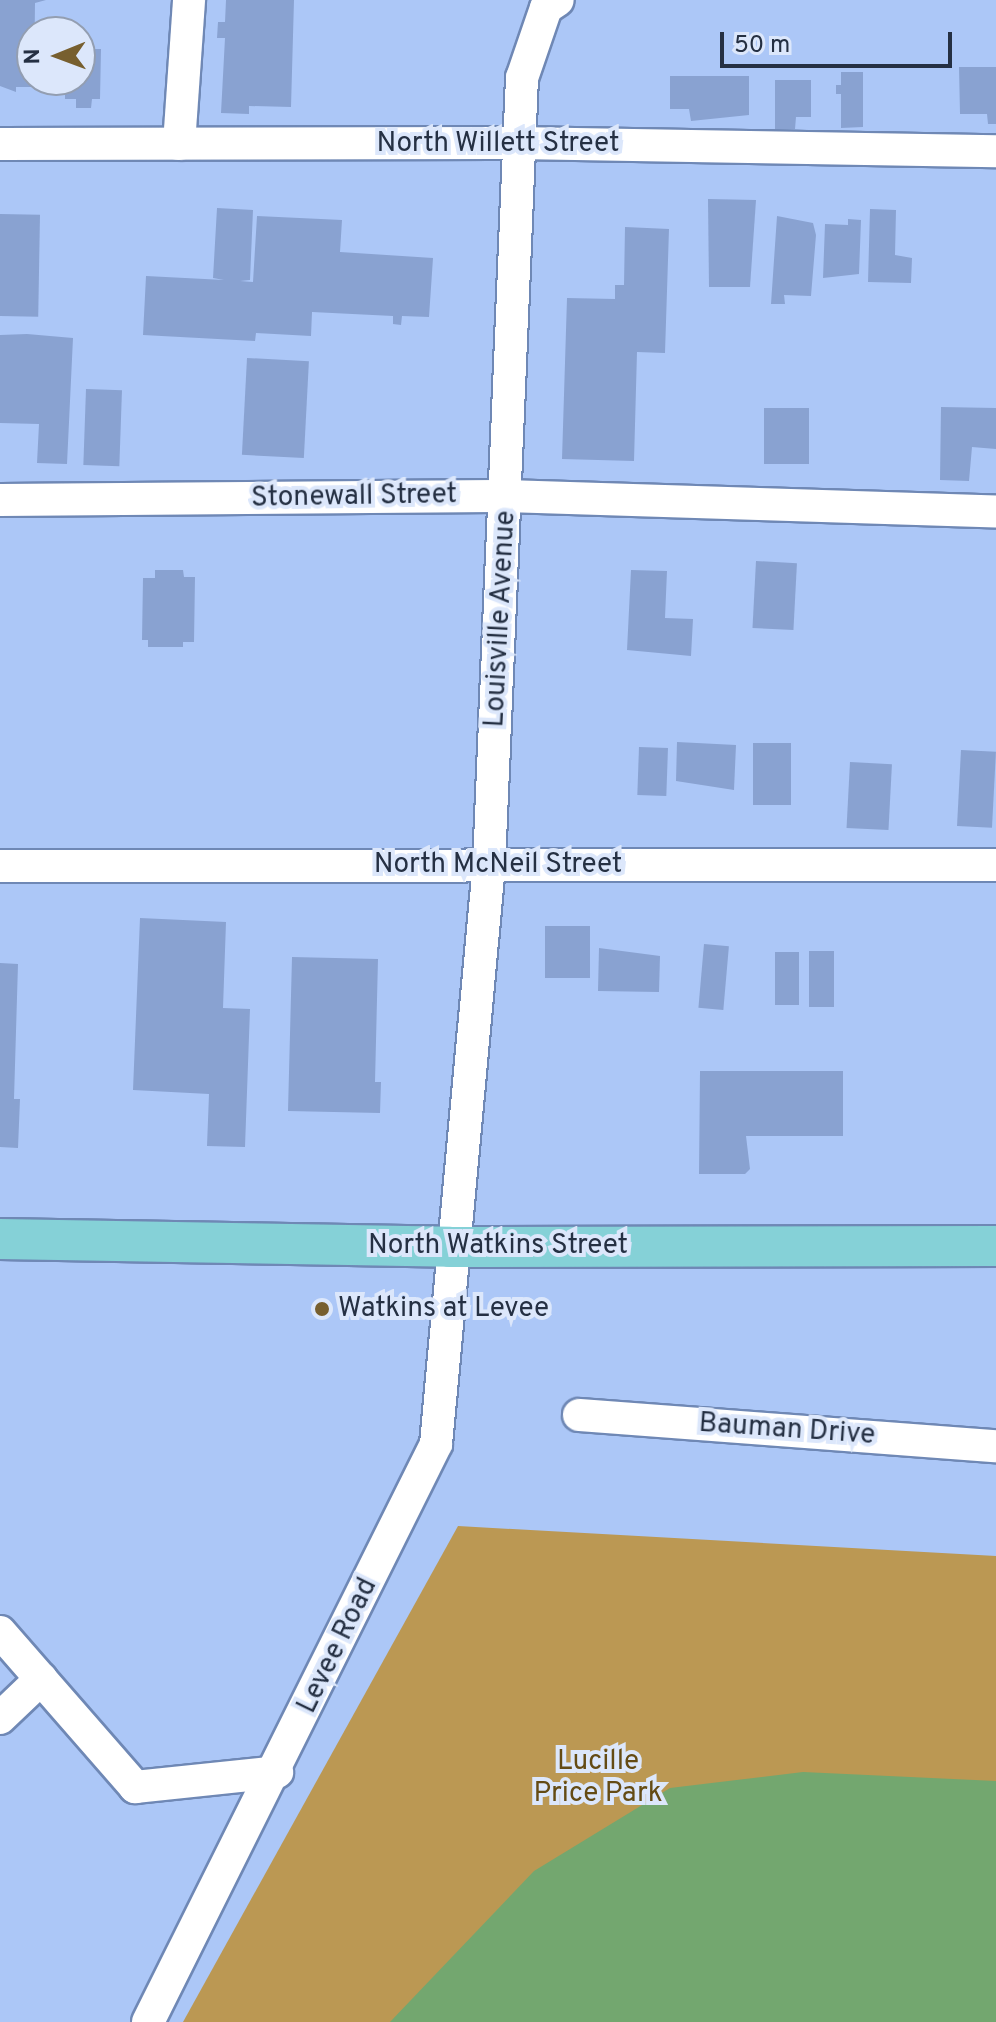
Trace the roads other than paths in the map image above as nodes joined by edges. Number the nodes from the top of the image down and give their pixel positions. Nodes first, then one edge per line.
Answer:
1 (189, 0) edge
2 (558, 0) edge
3 (517, 143) junction
4 (0, 144) edge
5 (179, 144) junction
6 (996, 151) edge
7 (506, 496) junction
8 (0, 500) edge
9 (996, 511) edge
10 (489, 865) junction
11 (996, 865) edge
12 (0, 866) edge
13 (0, 1239) edge
14 (996, 1246) edge
15 (450, 1247) junction
16 (579, 1415) dead end
17 (996, 1446) edge
18 (0, 1632) edge
19 (41, 1679) junction
20 (0, 1718) edge
21 (277, 1772) junction
22 (148, 2022) edge

1 - 5 street
2 - 3 street, Louisville Avenue
3 - 5 street, North Willett Street
3 - 6 street, North Willett Street
3 - 7 street, Louisville Avenue
4 - 5 street, North Willett Street
7 - 8 street, Stonewall Street
7 - 9 street, Stonewall Street
7 - 10 street, Louisville Avenue
10 - 11 street, North McNeil Street
10 - 12 street, North McNeil Street
10 - 15 street, Louisville Avenue
13 - 15 main road, North Watkins Street
14 - 15 main road, North Watkins Street
15 - 21 street, Levee Road
16 - 17 street, Bauman Drive
18 - 19 street
19 - 20 street
19 - 21 street
21 - 22 street, Levee Road

